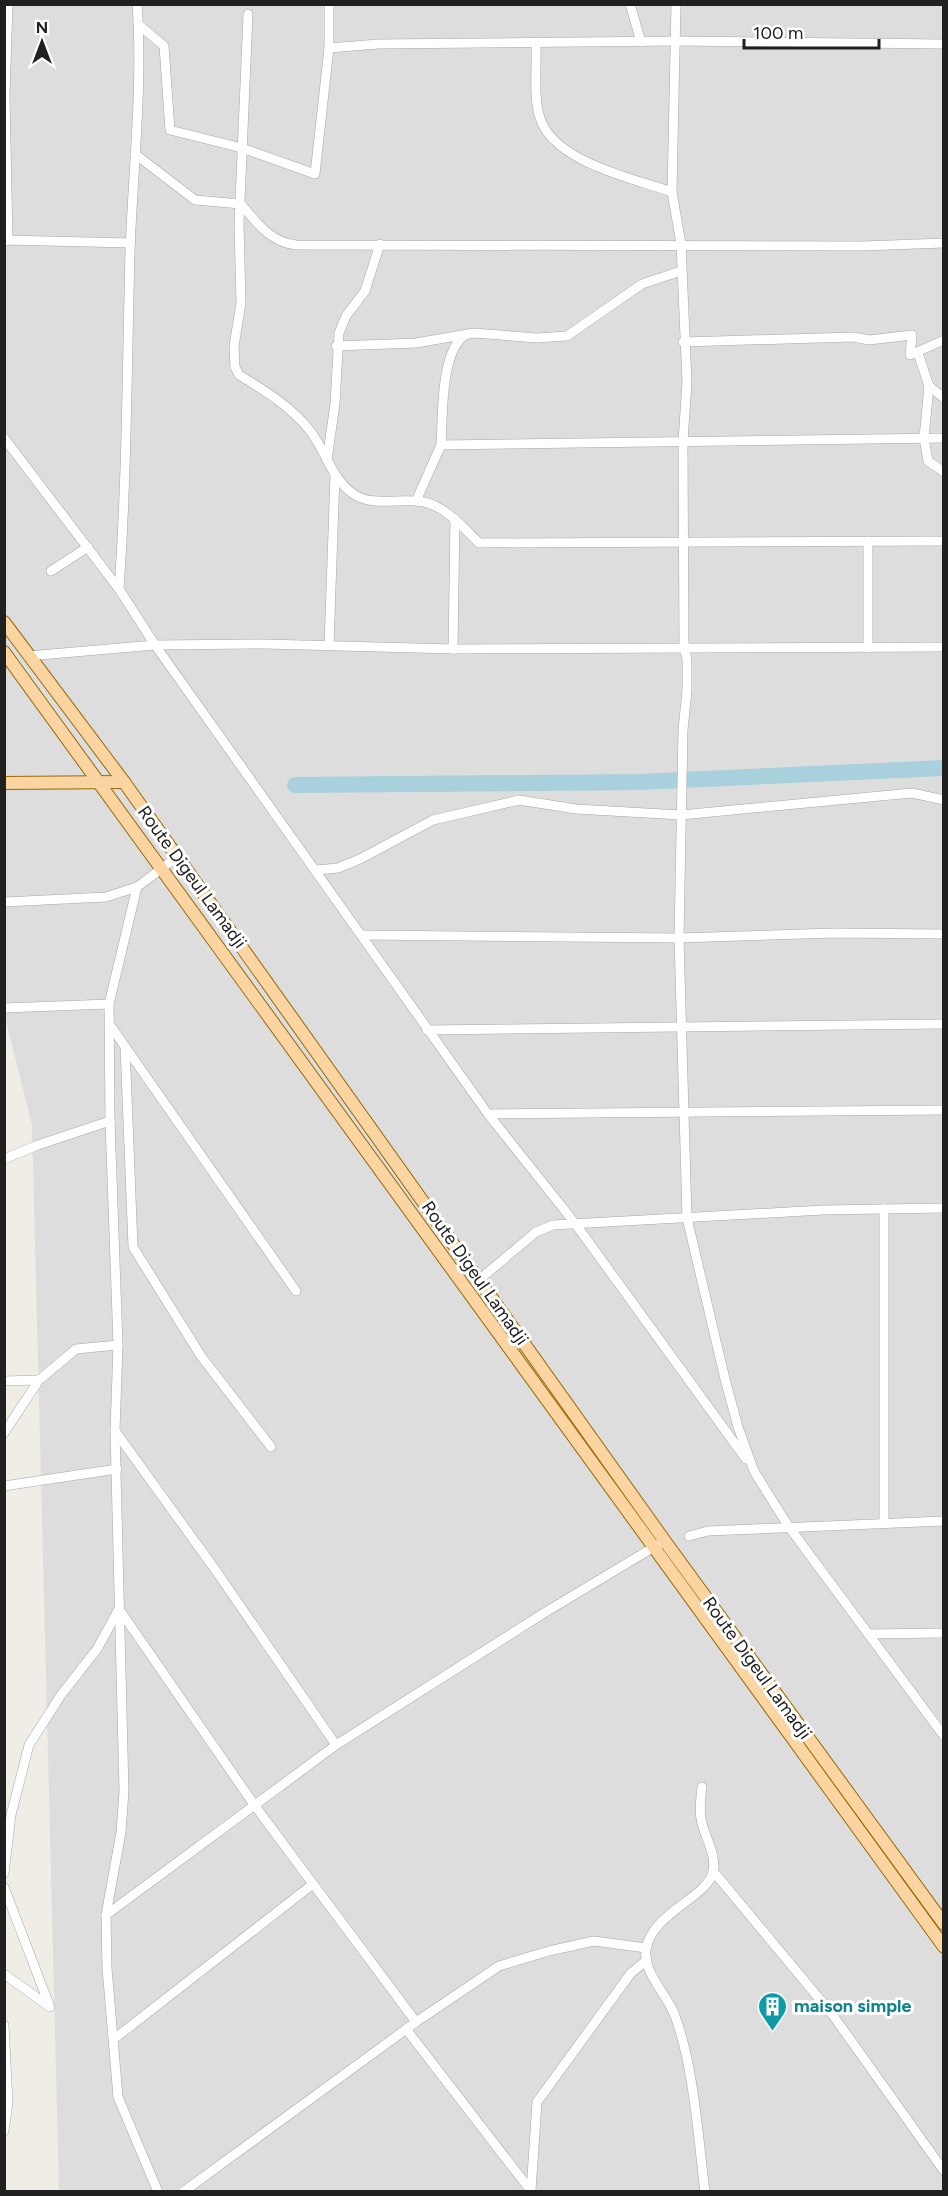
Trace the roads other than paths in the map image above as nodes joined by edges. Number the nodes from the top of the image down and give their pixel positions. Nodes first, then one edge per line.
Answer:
1 (8, 4) edge
2 (137, 4) edge
3 (329, 4) edge
4 (630, 4) edge
5 (676, 4) edge
6 (248, 14) dead end
7 (139, 25) junction
8 (677, 41) junction
9 (641, 42) junction
10 (536, 44) junction
11 (944, 44) edge
12 (329, 48) junction
13 (242, 148) junction
14 (135, 154) junction
15 (672, 192) junction
16 (241, 204) junction
17 (6, 241) edge
18 (131, 243) junction
19 (944, 243) edge
20 (380, 244) junction
21 (681, 244) junction
22 (681, 271) junction
23 (465, 335) junction
24 (944, 340) edge
25 (684, 342) junction
26 (336, 345) junction
27 (918, 353) junction
28 (930, 386) junction
29 (944, 398) edge
30 (4, 438) edge
31 (924, 438) junction
32 (944, 438) edge
33 (683, 441) junction
34 (441, 445) junction
35 (327, 460) junction
36 (944, 472) edge
37 (335, 475) junction
38 (416, 501) junction
39 (455, 519) junction
40 (868, 541) junction
41 (944, 541) edge
42 (684, 543) junction
43 (88, 547) junction
44 (51, 571) dead end
45 (119, 589) junction
46 (4, 622) edge
47 (155, 645) junction
48 (329, 645) junction
49 (944, 647) edge
50 (684, 648) junction
51 (868, 648) junction
52 (453, 649) junction
53 (4, 652) edge
54 (28, 656) junction
55 (100, 782) junction
56 (124, 782) junction
57 (4, 783) edge
58 (944, 800) edge
59 (681, 815) junction
60 (177, 857) junction
61 (162, 868) junction
62 (316, 870) junction
63 (137, 887) junction
64 (4, 902) edge
65 (944, 934) edge
66 (363, 936) junction
67 (680, 938) junction
68 (109, 1004) junction
69 (4, 1008) edge
70 (944, 1024) edge
71 (110, 1025) junction
72 (682, 1027) junction
73 (427, 1030) junction
74 (125, 1046) junction
75 (944, 1110) edge
76 (488, 1114) junction
77 (682, 1114) junction
78 (110, 1121) junction
79 (4, 1159) edge
80 (944, 1208) edge
81 (884, 1209) junction
82 (687, 1218) junction
83 (574, 1222) junction
84 (480, 1279) junction
85 (296, 1290) dead end
86 (118, 1345) junction
87 (39, 1380) junction
88 (4, 1381) edge
89 (115, 1431) junction
90 (4, 1433) edge
91 (271, 1447) dead end
92 (117, 1469) junction
93 (754, 1471) junction
94 (4, 1486) edge
95 (944, 1521) edge
96 (884, 1522) junction
97 (789, 1527) junction
98 (689, 1536) dead end
99 (659, 1544) junction
100 (119, 1608) junction
101 (944, 1633) edge
102 (868, 1634) junction
103 (944, 1736) edge
104 (336, 1745) junction
105 (702, 1787) dead end
106 (255, 1806) junction
107 (5, 1859) edge
108 (713, 1871) junction
109 (4, 1873) edge
110 (313, 1884) junction
111 (4, 1887) edge
112 (106, 1915) junction
113 (944, 1924) edge
114 (944, 1947) edge
115 (646, 1948) junction
116 (647, 1960) junction
117 (4, 1974) edge
118 (416, 2022) junction
119 (4, 2025) edge
120 (406, 2029) junction
121 (114, 2039) junction
122 (4, 2131) edge
123 (943, 2168) edge
124 (532, 2191) edge
125 (158, 2192) edge
126 (183, 2192) edge
127 (705, 2192) edge

1 - 17 street
2 - 7 street
3 - 12 street
4 - 9 street
5 - 8 street
6 - 13 street
7 - 13 street
7 - 14 street
8 - 9 street
8 - 11 street
8 - 15 street
9 - 10 street
10 - 12 street
10 - 15 street
12 - 13 street
13 - 16 street
14 - 16 street
14 - 18 street
15 - 21 street
16 - 20 street
16 - 35 street
17 - 18 street
18 - 45 street
19 - 21 street
20 - 21 street
20 - 26 street
21 - 22 street
22 - 23 street
22 - 25 street
23 - 26 street
23 - 34 street
24 - 27 street
25 - 27 street
25 - 33 street
26 - 35 street
27 - 28 street
28 - 29 street
28 - 31 street
30 - 43 street
31 - 32 street
31 - 33 street
31 - 36 street
33 - 34 street
33 - 42 street
34 - 38 street
35 - 37 street
37 - 38 street
37 - 48 street
38 - 39 street
39 - 42 street
39 - 52 street
40 - 41 street
40 - 42 street
40 - 51 street
42 - 50 street
43 - 44 street
43 - 45 street
45 - 47 street
46 - 54 main road, Route Digeul Lamadji
47 - 48 street
47 - 54 street
47 - 62 street
48 - 52 street
49 - 51 street
50 - 51 street
50 - 52 street
50 - 59 street
53 - 55 main road, Route Digeul Lamadji
54 - 56 main road, Route Digeul Lamadji
55 - 56 main road
55 - 57 main road
55 - 61 main road, Route Digeul Lamadji
56 - 60 main road, Route Digeul Lamadji
58 - 59 street
59 - 62 street
59 - 67 street
60 - 61 street
60 - 84 main road, Route Digeul Lamadji
61 - 63 street
61 - 99 main road, Route Digeul Lamadji
62 - 66 street
63 - 64 street
63 - 68 street
65 - 67 street
66 - 67 street
66 - 73 street
67 - 72 street
68 - 69 street
68 - 71 street
70 - 72 street
71 - 74 street
71 - 78 street
72 - 73 street
72 - 77 street
73 - 76 street
74 - 85 street
74 - 91 street
75 - 77 street
76 - 77 street
76 - 83 street
77 - 82 street
78 - 79 street
78 - 86 street
80 - 81 street
81 - 82 street
81 - 96 street
82 - 83 street
82 - 93 street
83 - 84 street
83 - 93 street
84 - 99 main road, Route Digeul Lamadji
86 - 87 street
86 - 89 street
87 - 88 street
87 - 90 street
89 - 92 street
89 - 104 street
92 - 94 street
92 - 100 street
93 - 97 street
95 - 96 street
96 - 97 street
97 - 98 street
97 - 102 street
99 - 104 street
99 - 113 main road, Route Digeul Lamadji
99 - 114 main road, Route Digeul Lamadji
100 - 106 street
100 - 107 street
100 - 112 street
101 - 102 street
102 - 103 street
104 - 106 street
105 - 108 street
106 - 110 street
106 - 112 street
107 - 109 street
108 - 115 street
108 - 123 street
110 - 118 street
110 - 121 street
111 - 117 street
112 - 121 street
115 - 116 street
115 - 118 street
116 - 124 street
116 - 127 street
118 - 120 street
119 - 122 street
120 - 124 street
120 - 126 street
121 - 125 street

